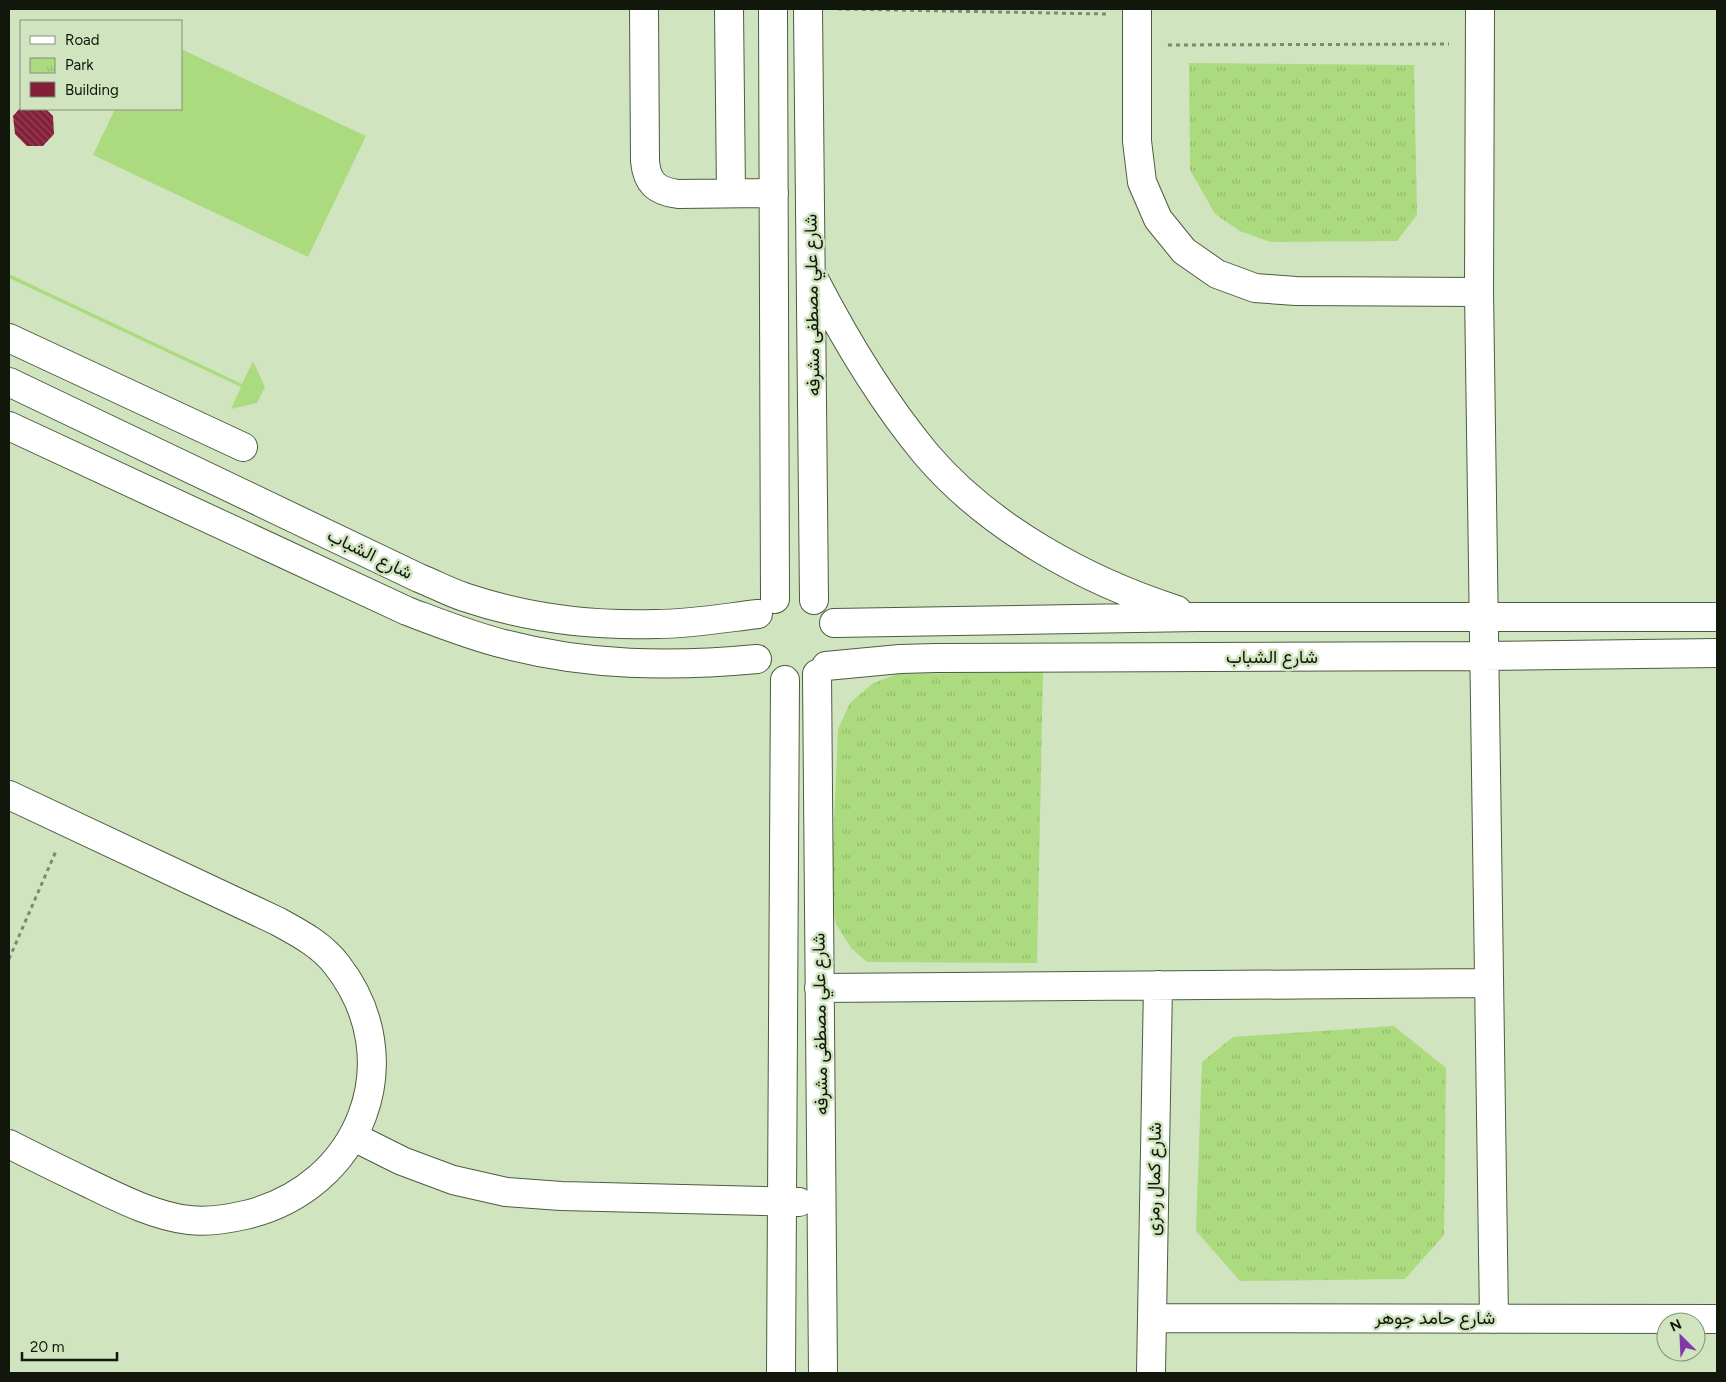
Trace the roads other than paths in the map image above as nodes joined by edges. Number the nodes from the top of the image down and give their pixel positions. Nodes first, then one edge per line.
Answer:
1 (644, 9) edge
2 (729, 9) edge
3 (773, 9) edge
4 (808, 9) edge
5 (1480, 9) edge
6 (1137, 12) edge
7 (731, 193) junction
8 (774, 193) junction
9 (812, 275) junction
10 (1479, 292) junction
11 (9, 338) edge
12 (9, 382) edge
13 (9, 426) edge
14 (243, 447) dead end
15 (814, 600) junction
16 (767, 607) junction
17 (1197, 617) junction
18 (1484, 617) junction
19 (1717, 617) edge
20 (834, 623) junction
21 (1717, 653) edge
22 (1484, 656) junction
23 (757, 659) junction
24 (822, 670) junction
25 (785, 680) junction
26 (9, 795) edge
27 (1489, 983) junction
28 (1158, 985) junction
29 (819, 988) junction
30 (354, 1137) junction
31 (9, 1144) edge
32 (782, 1202) junction
33 (821, 1203) junction
34 (1152, 1318) junction
35 (1494, 1318) junction
36 (1717, 1319) edge
37 (781, 1373) edge
38 (823, 1373) edge
39 (1151, 1373) edge

1 - 7 street
2 - 7 street
3 - 8 street, شارع علي مصطفى مشرفه
4 - 9 street, شارع علي مصطفى مشرفه
5 - 10 street
6 - 10 street
7 - 8 street
8 - 16 street, شارع علي مصطفى مشرفه
9 - 15 street, شارع علي مصطفى مشرفه
9 - 17 street
10 - 18 street
11 - 14 street
12 - 16 street, شارع الشباب
13 - 23 street, شارع الشباب
15 - 16 street
15 - 20 street
16 - 23 street
17 - 18 street
17 - 20 street
18 - 19 street
18 - 22 street
20 - 24 street
21 - 22 street, شارع الشباب
22 - 24 street, شارع الشباب
22 - 27 street
23 - 25 street
24 - 25 street
24 - 29 street, شارع علي مصطفى مشرفه
25 - 32 street, شارع علي مصطفى مشرفه
26 - 30 street
27 - 28 street
27 - 35 street
28 - 29 street
28 - 34 street, شارع كمال رمزى
29 - 33 street, شارع علي مصطفى مشرفه
30 - 31 street
30 - 32 street
32 - 33 street
32 - 37 street, شارع علي مصطفى مشرفه
33 - 38 street, شارع علي مصطفى مشرفه
34 - 35 street, شارع حامد جوهر
34 - 39 street, شارع كمال رمزى
35 - 36 street, شارع حامد جوهر

